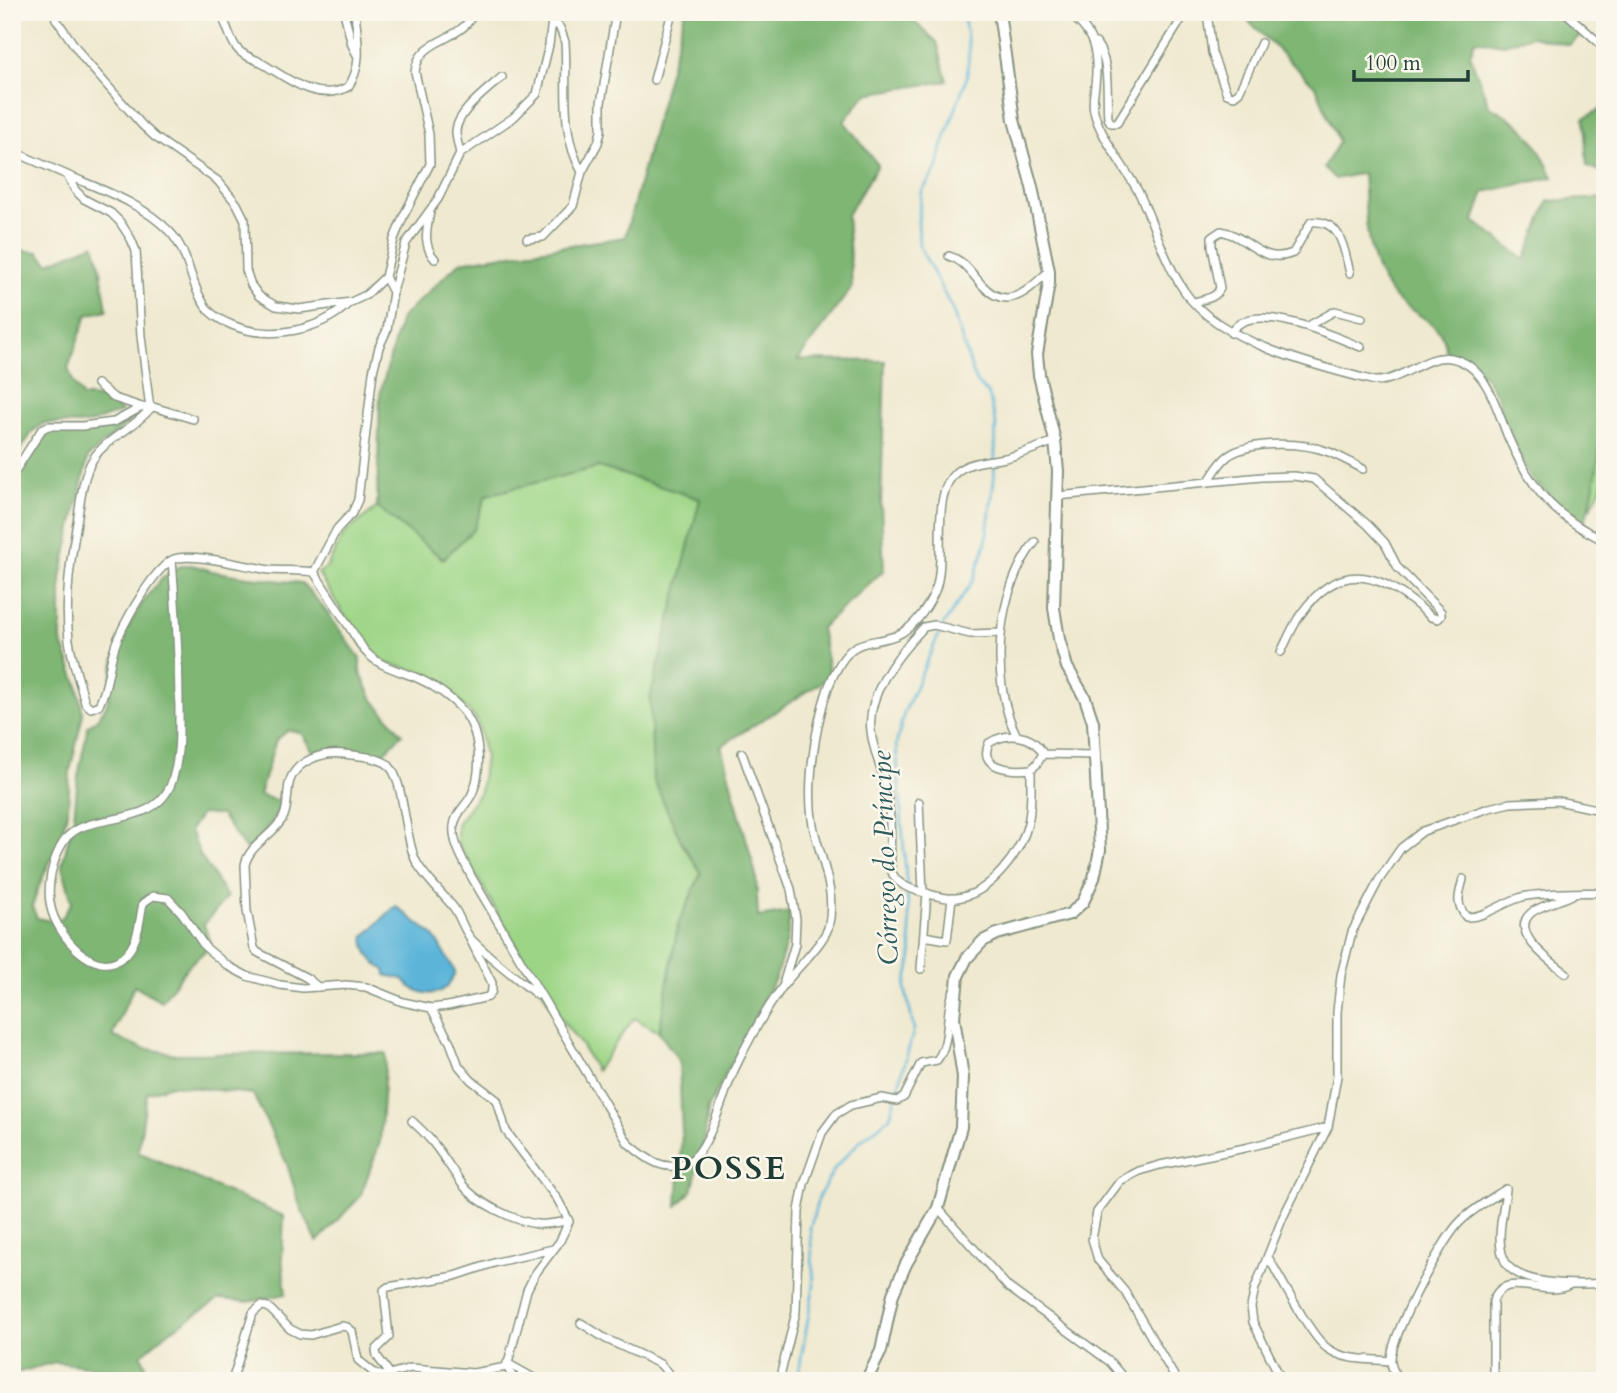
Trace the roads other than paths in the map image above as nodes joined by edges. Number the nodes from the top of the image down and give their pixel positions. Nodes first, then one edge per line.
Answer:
1 (54, 12) edge
2 (219, 12) edge
3 (344, 12) edge
4 (355, 12) edge
5 (474, 12) edge
6 (616, 12) edge
7 (672, 12) edge
8 (999, 12) edge
9 (1065, 12) edge
10 (1186, 12) edge
11 (1207, 12) edge
12 (1565, 12) edge
13 (553, 16) edge
14 (1093, 40) junction
15 (1261, 43) dead end
16 (1605, 48) edge
17 (358, 59) junction
18 (502, 77) dead end
19 (654, 80) dead end
20 (12, 151) edge
21 (460, 154) junction
22 (582, 172) junction
23 (67, 175) junction
24 (430, 211) junction
25 (527, 239) dead end
26 (949, 256) dead end
27 (435, 259) dead end
28 (1049, 271) junction
29 (1350, 273) dead end
30 (385, 277) junction
31 (393, 292) junction
32 (351, 302) junction
33 (1194, 302) junction
34 (1362, 318) dead end
35 (1308, 326) junction
36 (1231, 332) junction
37 (1361, 347) dead end
38 (97, 384) dead end
39 (147, 408) junction
40 (193, 419) dead end
41 (1055, 441) junction
42 (1363, 470) dead end
43 (12, 476) edge
44 (1208, 482) junction
45 (1057, 496) junction
46 (1605, 541) edge
47 (1035, 542) dead end
48 (172, 560) junction
49 (314, 572) junction
50 (1000, 633) junction
51 (1281, 652) dead end
52 (1017, 736) junction
53 (742, 753) dead end
54 (1043, 754) junction
55 (1096, 755) junction
56 (1031, 769) junction
57 (919, 802) dead end
58 (1605, 811) edge
59 (1463, 879) dead end
60 (1605, 892) edge
61 (925, 893) junction
62 (1576, 894) junction
63 (952, 898) junction
64 (924, 936) junction
65 (470, 939) junction
66 (921, 969) dead end
67 (1566, 973) dead end
68 (783, 986) junction
69 (318, 987) junction
70 (955, 988) junction
71 (545, 1003) junction
72 (431, 1008) junction
73 (412, 1121) dead end
74 (1328, 1127) junction
75 (938, 1208) junction
76 (569, 1220) junction
77 (554, 1249) junction
78 (1268, 1257) junction
79 (1605, 1283) edge
80 (1570, 1285) junction
81 (581, 1323) dead end
82 (1390, 1361) junction
83 (507, 1365) junction
84 (384, 1377) edge
85 (232, 1381) edge
86 (515, 1381) edge
87 (539, 1381) edge
88 (675, 1381) edge
89 (779, 1381) edge
90 (866, 1381) edge
91 (1126, 1381) edge
92 (1178, 1381) edge
93 (1282, 1381) edge
94 (1400, 1381) edge
95 (1500, 1381) edge

1 - 32 street
2 - 17 street
3 - 17 street
4 - 17 street
5 - 30 street
6 - 22 street
7 - 19 street
8 - 28 street
9 - 14 street
10 - 14 street
11 - 15 street
12 - 16 street
13 - 21 street
13 - 22 street
14 - 33 street
18 - 21 street
20 - 23 street
21 - 24 street
22 - 25 street
23 - 32 street
23 - 39 street
24 - 27 street
24 - 31 street
26 - 28 street
28 - 41 street
29 - 33 street
30 - 31 street
30 - 32 street
31 - 49 street
33 - 36 street
34 - 35 street
35 - 36 street
35 - 37 street
36 - 46 street
38 - 39 street
39 - 40 street
39 - 43 street
39 - 48 street
41 - 45 street
41 - 68 street
42 - 44 street
44 - 45 street
44 - 51 street
45 - 55 street
47 - 50 street
48 - 49 street
48 - 69 street
49 - 71 street
50 - 52 street
50 - 61 street
52 - 54 street
52 - 56 street
53 - 68 street
54 - 55 street
54 - 56 street
55 - 70 street
56 - 63 street
57 - 61 street
58 - 74 street
59 - 62 street
60 - 62 street
61 - 63 street
61 - 64 street
62 - 67 street
63 - 64 street
64 - 66 street
65 - 69 street
65 - 71 street
65 - 72 street
68 - 71 street
69 - 72 street
70 - 75 street
70 - 89 street
72 - 76 street
73 - 76 street
74 - 78 street
74 - 92 street
75 - 90 street
75 - 91 street
76 - 77 street
77 - 83 street
77 - 84 street
78 - 82 street
78 - 93 street
79 - 80 street
80 - 82 street
80 - 95 street
81 - 88 street
82 - 94 street
83 - 84 street
83 - 86 street
83 - 87 street
84 - 85 street

